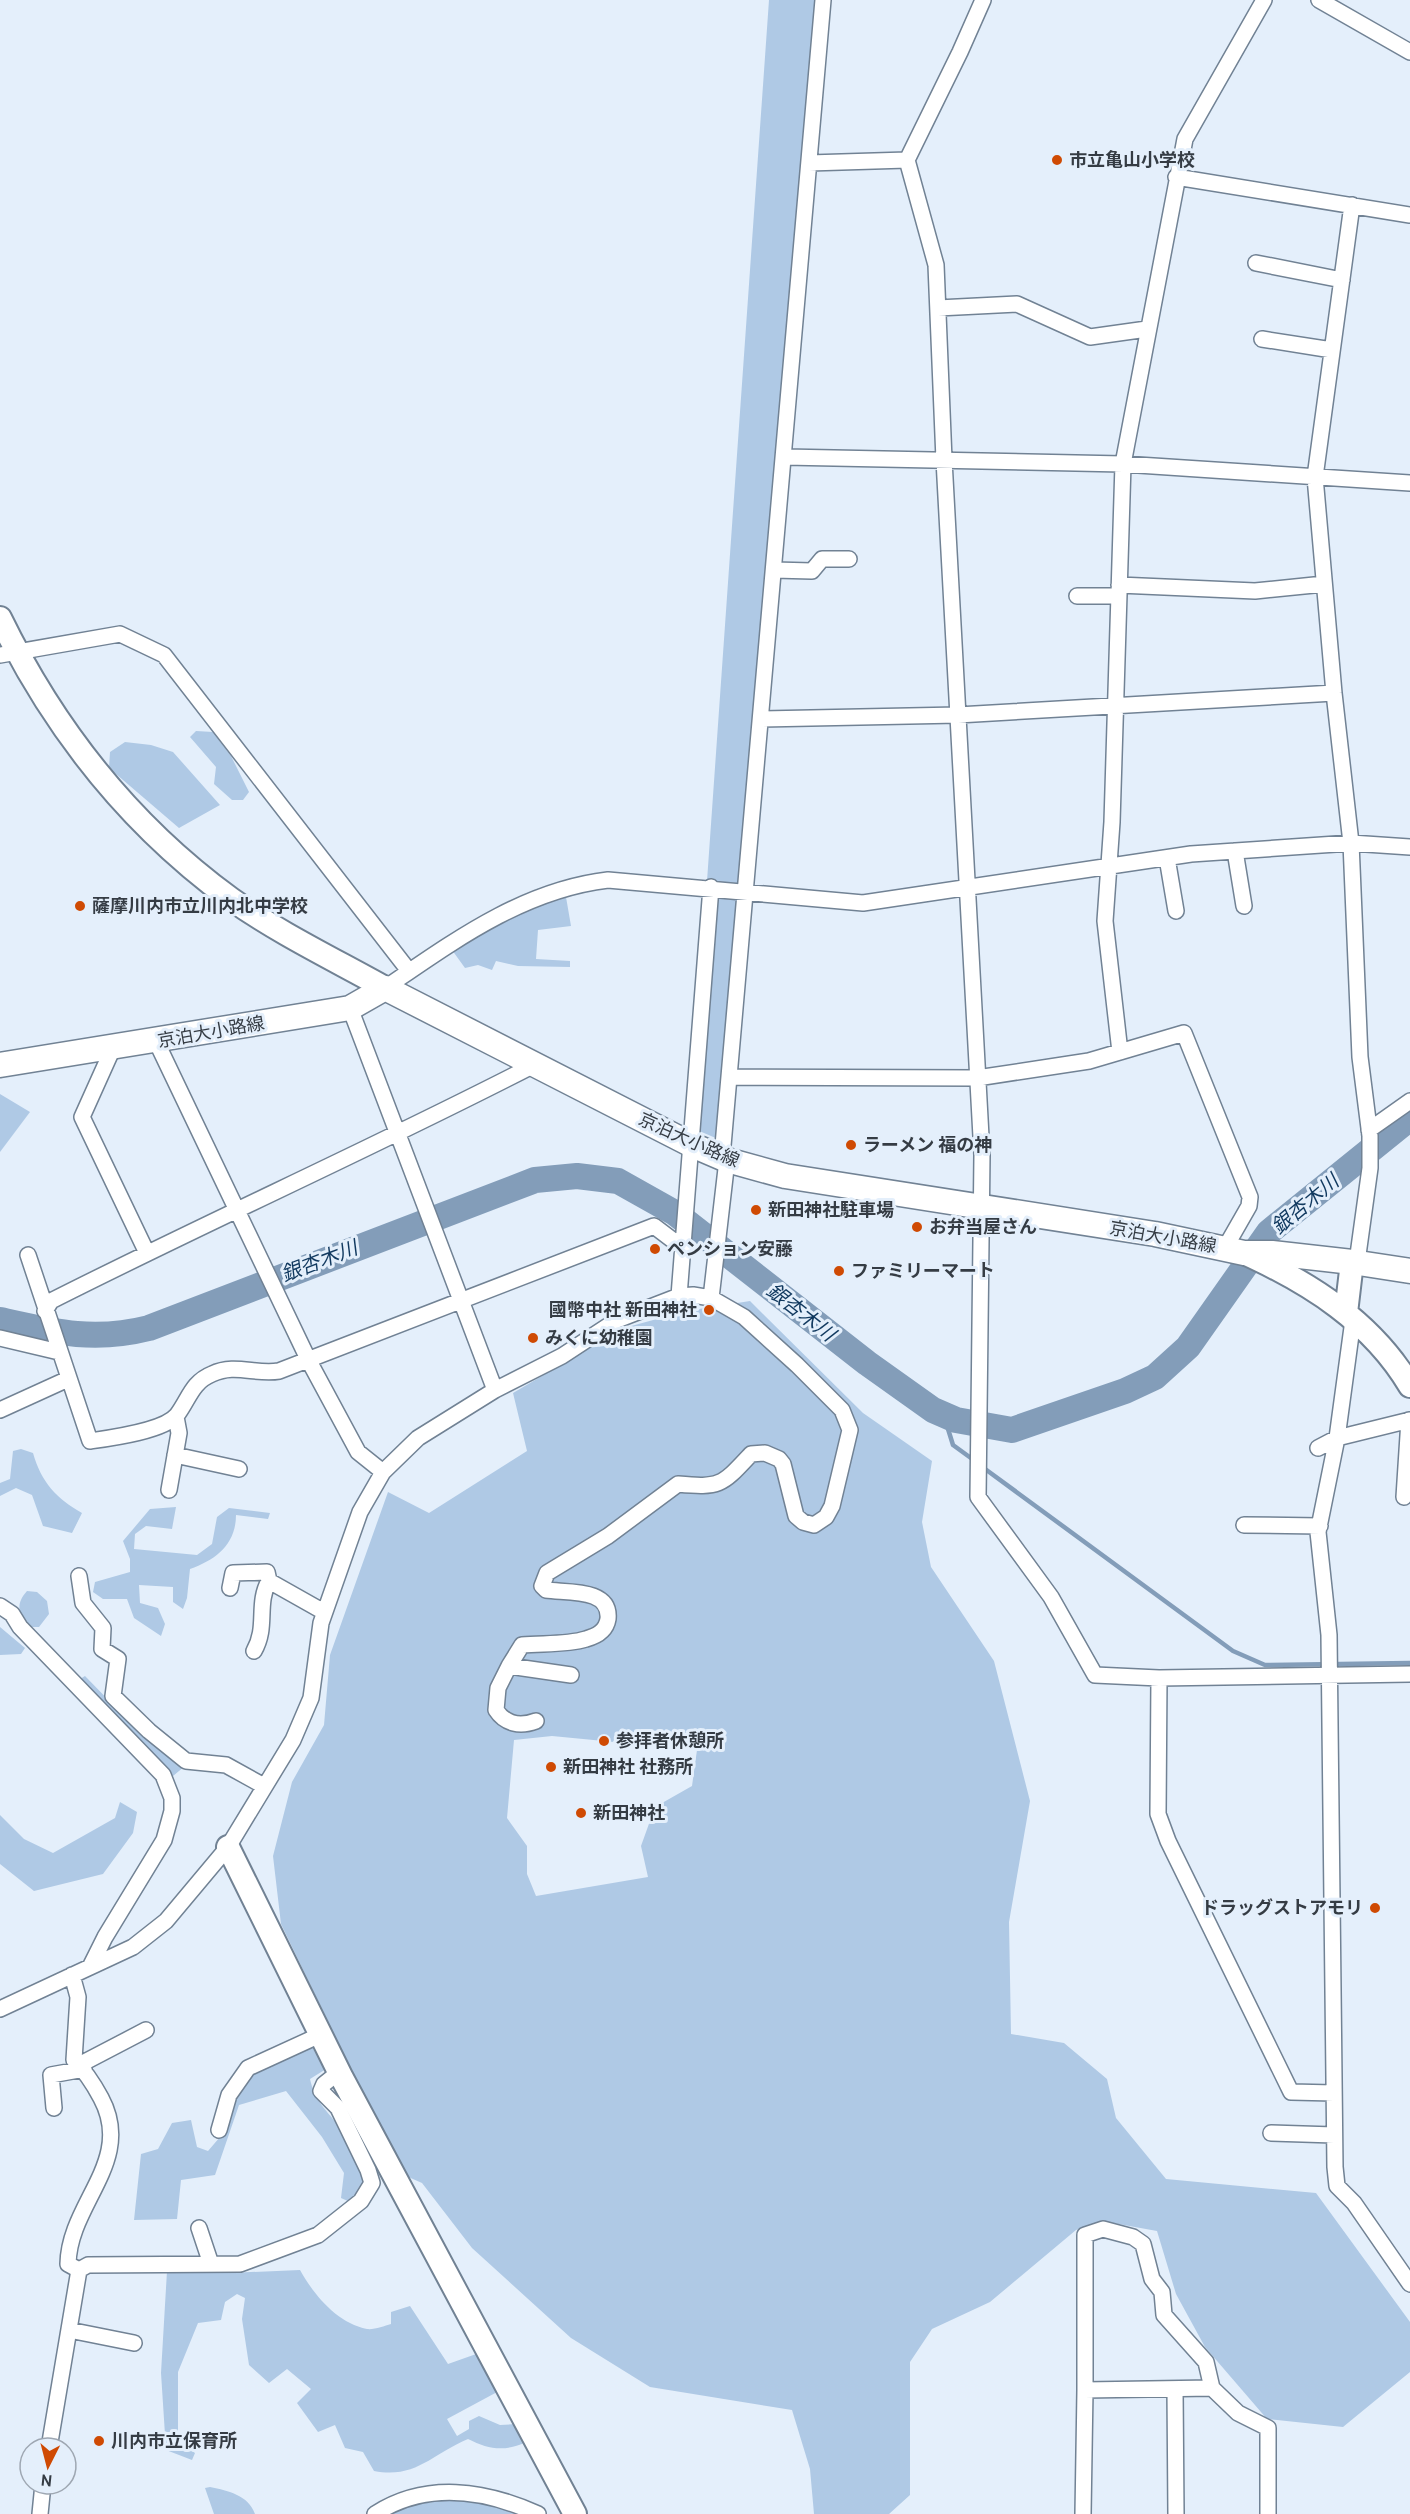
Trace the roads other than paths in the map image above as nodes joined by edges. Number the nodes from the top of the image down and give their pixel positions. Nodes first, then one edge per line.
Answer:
1 (823, 0) edge
2 (983, 0) edge
3 (1264, 0) edge
4 (1319, 0) edge
5 (1410, 52) edge
6 (907, 160) junction
7 (809, 163) junction
8 (1176, 177) junction
9 (1352, 206) junction
10 (1410, 215) edge
11 (1256, 263) dead end
12 (1342, 280) junction
13 (938, 308) junction
14 (1147, 329) junction
15 (1262, 339) dead end
16 (1332, 350) junction
17 (785, 457) junction
18 (944, 460) junction
19 (1123, 464) junction
20 (1315, 477) junction
21 (1410, 483) edge
22 (849, 559) dead end
23 (774, 570) junction
24 (1324, 584) junction
25 (1119, 591) junction
26 (1077, 596) dead end
27 (0, 618) edge
28 (8, 654) edge
29 (1334, 693) junction
30 (1115, 705) junction
31 (958, 715) junction
32 (761, 718) junction
33 (1351, 843) junction
34 (1410, 847) edge
35 (1235, 851) junction
36 (1167, 858) junction
37 (1109, 868) junction
38 (711, 887) junction
39 (967, 887) junction
40 (745, 891) junction
41 (1244, 906) dead end
42 (1176, 912) dead end
43 (409, 971) junction
44 (385, 988) junction
45 (350, 1008) junction
46 (156, 1041) junction
47 (113, 1048) junction
48 (1120, 1052) junction
49 (0, 1065) edge
50 (534, 1065) junction
51 (729, 1077) junction
52 (977, 1078) junction
53 (1410, 1101) edge
54 (1370, 1133) junction
55 (399, 1135) junction
56 (692, 1145) junction
57 (725, 1158) junction
58 (982, 1208) junction
59 (238, 1209) junction
60 (683, 1246) junction
61 (147, 1253) junction
62 (1248, 1253) junction
63 (28, 1255) dead end
64 (1355, 1262) junction
65 (1410, 1271) edge
66 (679, 1296) junction
67 (711, 1298) junction
68 (463, 1301) junction
69 (46, 1316) junction
70 (1350, 1317) junction
71 (0, 1338) edge
72 (58, 1349) junction
73 (309, 1360) junction
74 (68, 1379) junction
75 (1410, 1386) edge
76 (495, 1390) junction
77 (0, 1410) edge
78 (176, 1417) junction
79 (1409, 1420) edge
80 (1337, 1438) junction
81 (1318, 1448) dead end
82 (175, 1455) junction
83 (239, 1469) dead end
84 (383, 1472) junction
85 (169, 1490) dead end
86 (1404, 1497) dead end
87 (1244, 1525) dead end
88 (1320, 1526) junction
89 (79, 1576) dead end
90 (269, 1581) junction
91 (230, 1588) dead end
92 (0, 1606) edge
93 (324, 1612) junction
94 (254, 1652) dead end
95 (509, 1666) junction
96 (1330, 1673) junction
97 (1410, 1674) edge
98 (571, 1675) dead end
99 (1159, 1678) junction
100 (536, 1721) dead end
101 (264, 1786) junction
102 (228, 1848) junction
103 (90, 1967) junction
104 (72, 1975) junction
105 (0, 2009) edge
106 (146, 2030) dead end
107 (320, 2035) junction
108 (81, 2067) junction
109 (339, 2072) junction
110 (1334, 2093) junction
111 (54, 2108) dead end
112 (219, 2130) dead end
113 (1271, 2133) dead end
114 (1334, 2135) junction
115 (199, 2228) dead end
116 (211, 2264) junction
117 (79, 2270) junction
118 (1410, 2284) edge
119 (69, 2330) junction
120 (134, 2343) dead end
121 (1212, 2388) junction
122 (1175, 2389) junction
123 (1085, 2390) junction
124 (52, 2436) edge
125 (42, 2496) edge
126 (40, 2514) edge
127 (375, 2514) edge
128 (538, 2514) edge
129 (576, 2514) edge
130 (1083, 2514) edge
131 (1176, 2514) edge
132 (1268, 2514) edge

1 - 7 street
2 - 6 street
3 - 8 street
4 - 5 street
6 - 7 street
6 - 13 street
7 - 17 street
8 - 9 street
8 - 14 street
9 - 10 street
9 - 12 street
11 - 12 street
12 - 16 street
13 - 14 street
13 - 18 street
14 - 19 street
15 - 16 street
16 - 20 street
17 - 18 street
17 - 23 street
18 - 19 street
18 - 31 street
19 - 20 street
19 - 25 street
20 - 21 street
20 - 24 street
22 - 23 street
23 - 32 street
24 - 25 street
24 - 29 street
25 - 26 street
25 - 30 street
27 - 28 street
28 - 43 street
28 - 44 street
29 - 30 street
29 - 33 street
30 - 31 street
30 - 37 street
31 - 32 street
31 - 39 street
32 - 40 street
33 - 34 street
33 - 35 street
33 - 54 street
35 - 36 street
35 - 41 street
36 - 37 street
36 - 42 street
37 - 39 street
37 - 48 street
38 - 40 street
38 - 43 street
38 - 56 street
39 - 40 street
39 - 52 street
40 - 51 street
43 - 44 street
44 - 45 main road, 京泊大小路線
44 - 50 main road, 京泊大小路線
45 - 46 main road, 京泊大小路線
45 - 55 street
46 - 47 main road, 京泊大小路線
46 - 59 street
47 - 49 main road, 京泊大小路線
47 - 61 street
48 - 52 street
48 - 62 street
50 - 55 street
50 - 56 main road, 京泊大小路線
51 - 52 street
51 - 57 street
52 - 58 street
53 - 54 street
54 - 64 street
55 - 59 street
55 - 68 street
56 - 57 main road, 京泊大小路線
56 - 60 street
57 - 58 main road, 京泊大小路線
57 - 67 street
58 - 62 main road, 京泊大小路線
58 - 99 street
59 - 61 street
59 - 73 street
60 - 66 street
60 - 68 street
61 - 69 street
62 - 64 main road, 京泊大小路線
62 - 70 street
63 - 69 street
64 - 65 main road, 京泊大小路線
64 - 70 street
66 - 67 street
66 - 76 street
67 - 95 street
68 - 73 street
68 - 76 street
69 - 72 street
70 - 75 street
70 - 80 street
71 - 72 street
72 - 74 street
73 - 78 street
73 - 84 street
74 - 77 street
74 - 78 street
76 - 84 street
78 - 82 street
79 - 80 street
79 - 86 street
80 - 81 street
80 - 88 street
82 - 83 street
82 - 85 street
84 - 93 street
87 - 88 street
88 - 96 street
89 - 101 street
90 - 91 street
90 - 93 street
90 - 94 street
92 - 103 street
93 - 101 street
95 - 98 street
95 - 100 street
96 - 97 street
96 - 99 street
96 - 110 street
99 - 110 street
101 - 102 street
102 - 103 street
102 - 107 street
103 - 104 street
104 - 105 street
104 - 108 street
106 - 108 street
107 - 109 street
107 - 112 street
108 - 111 street
108 - 117 street
109 - 116 street
109 - 129 street
110 - 114 street
113 - 114 street
114 - 118 street
115 - 116 street
116 - 117 street
117 - 119 street
119 - 120 street
119 - 124 street
121 - 122 street
121 - 123 street
121 - 132 street
122 - 123 street
122 - 131 street
123 - 130 street
125 - 126 street
127 - 128 street

